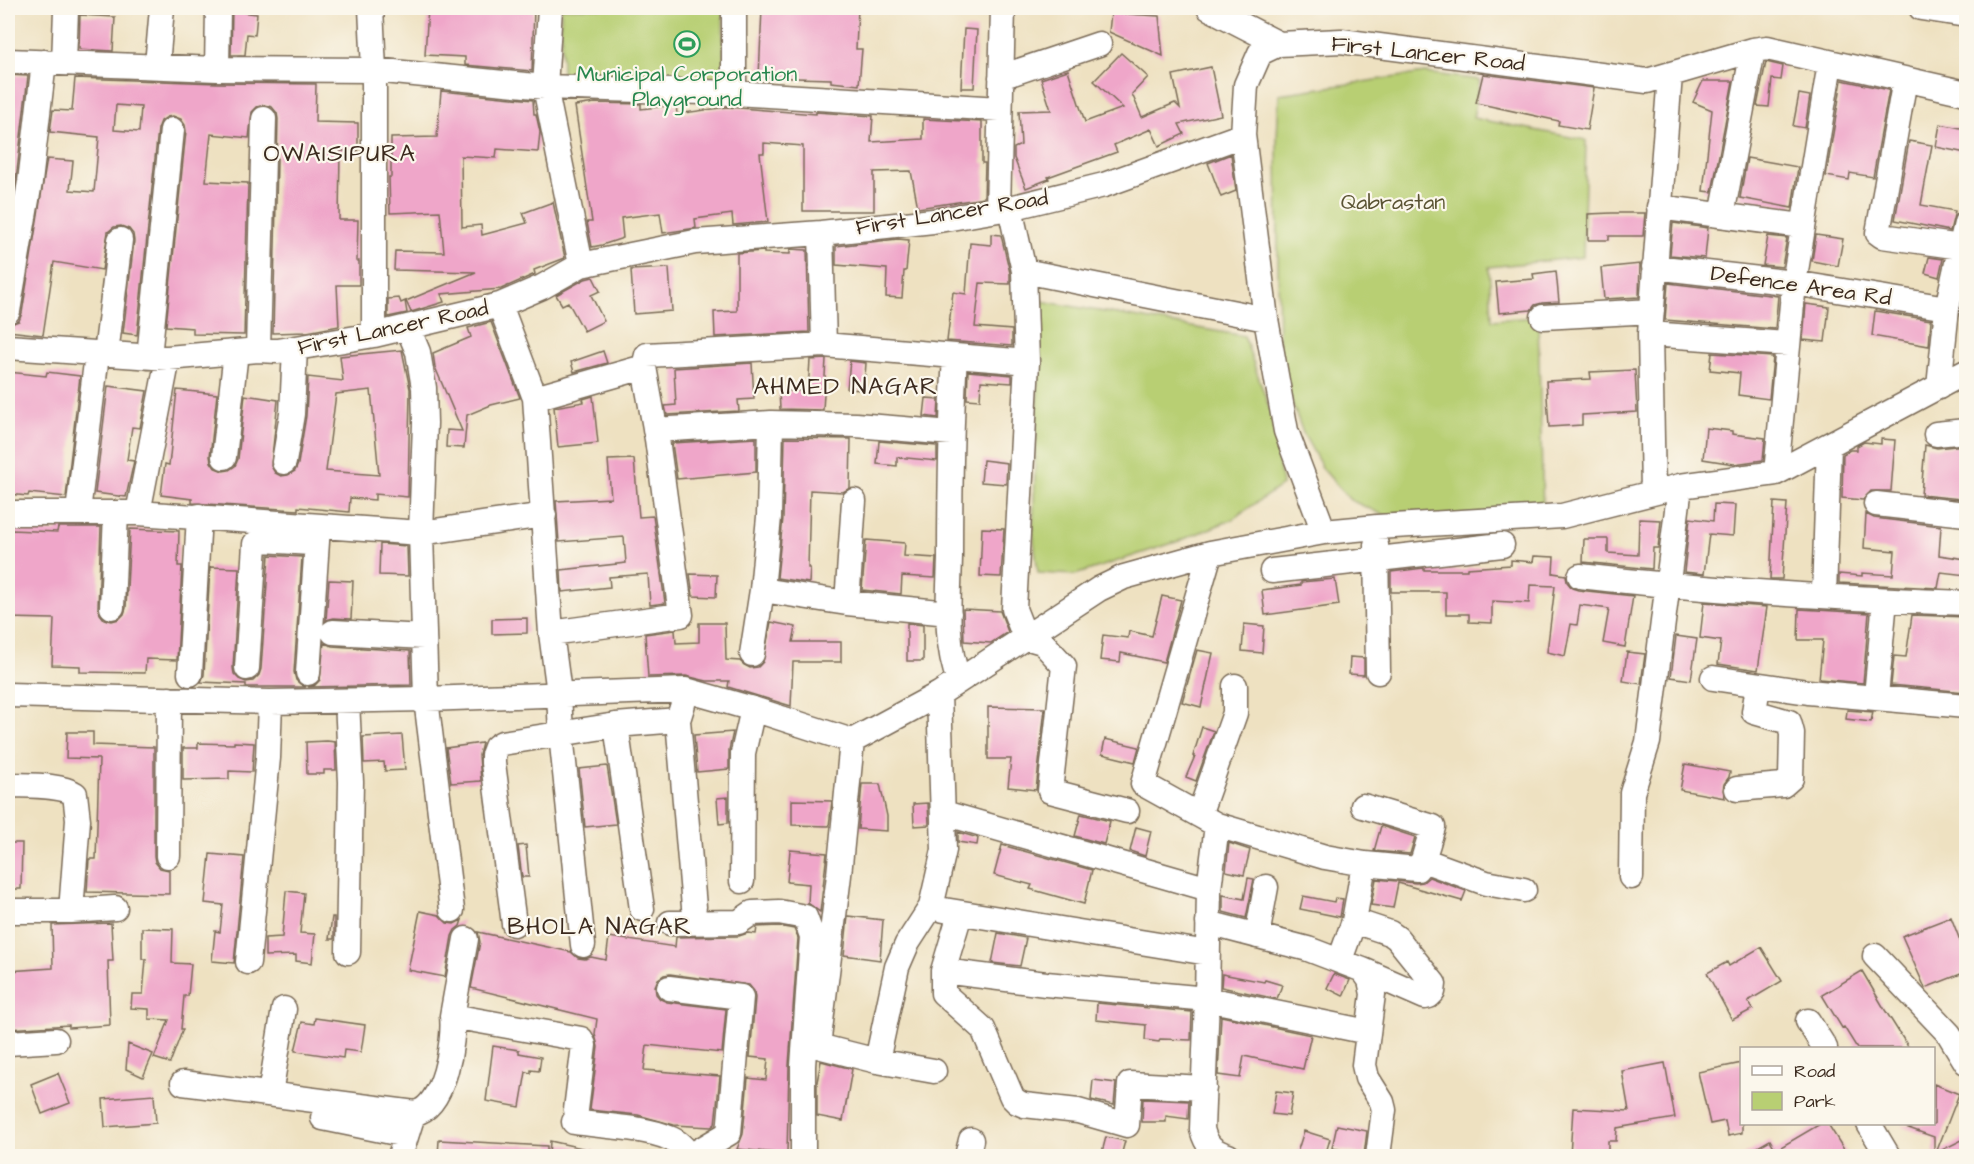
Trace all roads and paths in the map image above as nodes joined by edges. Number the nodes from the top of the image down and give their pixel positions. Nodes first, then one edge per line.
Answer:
1 (162, 8) edge
2 (218, 8) edge
3 (371, 8) edge
4 (550, 8) edge
5 (734, 8) edge
6 (1003, 8) edge
7 (1209, 8) edge
8 (1921, 8) edge
9 (66, 11) dead end
10 (1236, 15) edge
11 (1966, 15) edge
12 (1099, 44) dead end
13 (1279, 44) junction
14 (1753, 50) junction
15 (8, 60) edge
16 (54, 62) junction
17 (1830, 63) junction
18 (156, 65) junction
19 (217, 69) junction
20 (374, 70) junction
21 (1670, 75) junction
22 (1001, 77) junction
23 (1905, 79) junction
24 (545, 87) junction
25 (734, 93) junction
26 (1966, 93) edge
27 (1000, 109) junction
28 (264, 119) dead end
29 (172, 130) dead end
30 (1243, 135) junction
31 (1659, 207) junction
32 (1004, 209) junction
33 (1722, 215) junction
34 (1966, 223) edge
35 (1802, 226) junction
36 (821, 233) junction
37 (120, 240) dead end
38 (1961, 247) junction
39 (581, 265) junction
40 (1654, 267) junction
41 (1024, 271) junction
42 (1794, 283) junction
43 (500, 305) junction
44 (1947, 308) junction
45 (8, 311) edge
46 (1543, 316) dead end
47 (1266, 319) junction
48 (1651, 323) junction
49 (408, 328) junction
50 (374, 336) junction
51 (1788, 344) junction
52 (824, 345) junction
53 (8, 347) edge
54 (295, 348) junction
55 (247, 351) junction
56 (102, 354) junction
57 (955, 356) junction
58 (158, 357) junction
59 (1027, 362) junction
60 (645, 367) junction
61 (1966, 372) edge
62 (1939, 387) junction
63 (535, 398) junction
64 (771, 423) junction
65 (655, 430) junction
66 (1966, 431) edge
67 (951, 433) junction
68 (1936, 434) dead end
69 (1829, 445) junction
70 (224, 457) dead end
71 (284, 462) dead end
72 (1776, 473) junction
73 (1680, 486) junction
74 (1653, 492) junction
75 (854, 501) dead end
76 (1876, 504) dead end
77 (78, 512) junction
78 (8, 513) edge
79 (1966, 514) edge
80 (544, 515) junction
81 (123, 518) junction
82 (188, 521) junction
83 (1377, 527) junction
84 (1324, 532) junction
85 (287, 533) junction
86 (421, 533) junction
87 (317, 536) junction
88 (1502, 545) dead end
89 (1210, 553) junction
90 (1375, 559) junction
91 (1272, 571) dead end
92 (1580, 576) dead end
93 (1669, 586) junction
94 (762, 590) junction
95 (1824, 596) junction
96 (1885, 600) junction
97 (847, 603) junction
98 (1966, 603) edge
99 (112, 607) dead end
100 (179, 610) dead end
101 (949, 613) junction
102 (333, 632) dead end
103 (551, 633) junction
104 (424, 637) junction
105 (1025, 637) junction
106 (752, 654) dead end
107 (247, 668) dead end
108 (1378, 672) dead end
109 (308, 673) dead end
110 (190, 674) dead end
111 (1713, 678) dead end
112 (959, 680) junction
113 (1235, 686) dead end
114 (1758, 686) junction
115 (686, 690) junction
116 (559, 693) junction
117 (939, 694) junction
118 (8, 695) edge
119 (1876, 696) junction
120 (169, 699) junction
121 (426, 699) junction
122 (347, 701) junction
123 (270, 702) junction
124 (1966, 706) edge
125 (753, 709) junction
126 (678, 720) junction
127 (616, 725) junction
128 (561, 734) junction
129 (852, 741) junction
130 (8, 785) edge
131 (1737, 789) dead end
132 (1363, 806) dead end
133 (1127, 811) dead end
134 (944, 813) junction
135 (1208, 820) junction
136 (168, 856) dead end
137 (1423, 860) junction
138 (1364, 864) junction
139 (1631, 877) dead end
140 (742, 881) dead end
141 (1266, 887) dead end
142 (1209, 889) junction
143 (1524, 890) dead end
144 (694, 907) dead end
145 (931, 907) junction
146 (115, 908) dead end
147 (642, 909) dead end
148 (452, 910) dead end
149 (8, 911) edge
150 (71, 911) junction
151 (960, 914) junction
152 (1354, 921) junction
153 (670, 923) dead end
154 (1208, 923) junction
155 (514, 924) dead end
156 (1257, 936) junction
157 (466, 939) dead end
158 (582, 945) dead end
159 (348, 952) dead end
160 (1208, 953) junction
161 (1875, 956) dead end
162 (1340, 960) junction
163 (248, 962) dead end
164 (1363, 970) junction
165 (943, 971) junction
166 (669, 988) dead end
167 (1207, 999) junction
168 (285, 1009) dead end
169 (452, 1016) junction
170 (1808, 1021) dead end
171 (1368, 1032) junction
172 (56, 1040) dead end
173 (8, 1043) edge
174 (1824, 1047) edge
175 (877, 1061) junction
176 (1966, 1062) edge
177 (934, 1071) dead end
178 (183, 1083) dead end
179 (1204, 1088) junction
180 (270, 1094) junction
181 (322, 1118) dead end
182 (1870, 1125) edge
183 (407, 1135) edge
184 (690, 1156) edge
185 (803, 1156) edge
186 (1228, 1156) edge
187 (1378, 1156) edge
188 (1888, 1156) edge

1 - 18 street
2 - 19 street
3 - 20 street
4 - 24 street
5 - 25 street
6 - 22 street
7 - 10 street
8 - 11 street
9 - 16 street
10 - 13 street
12 - 22 street
13 - 21 street, First Lancer Road
13 - 30 street
14 - 17 street, First Lancer Road
14 - 21 street, First Lancer Road
14 - 33 street
15 - 16 street
16 - 18 street
16 - 45 street
17 - 23 street, First Lancer Road
17 - 35 street
18 - 19 street
19 - 20 street
20 - 24 street
20 - 50 street
21 - 31 street
22 - 27 street
23 - 26 street, First Lancer Road
23 - 38 street
24 - 25 street
24 - 39 street
25 - 27 street
27 - 32 street
28 - 55 street
29 - 58 street
30 - 32 street, First Lancer Road
30 - 47 street
31 - 33 street
31 - 40 street
32 - 36 street, First Lancer Road
32 - 41 street
33 - 35 street
34 - 38 street
35 - 42 street
36 - 39 street, First Lancer Road
36 - 52 street
37 - 56 street
38 - 44 street
39 - 43 street, First Lancer Road
40 - 42 street, Defence Area Rd
40 - 48 street
41 - 47 street
41 - 59 street
42 - 44 street, Defence Area Rd
42 - 51 street
43 - 49 street, First Lancer Road
43 - 63 street
44 - 62 street
46 - 48 street
47 - 84 street
48 - 51 street
48 - 74 street
49 - 50 street, First Lancer Road
49 - 86 street
50 - 54 street, First Lancer Road
51 - 72 street
52 - 57 street
52 - 60 street
53 - 56 street, First Lancer Road
54 - 55 street, First Lancer Road
54 - 71 street
55 - 58 street, First Lancer Road
55 - 70 street
56 - 58 street, First Lancer Road
56 - 77 street
57 - 59 street
57 - 67 street
58 - 81 street
59 - 105 street
60 - 63 street
60 - 65 street
61 - 62 street
62 - 69 street
63 - 80 street
64 - 65 street
64 - 67 street
64 - 94 street
65 - 103 street
66 - 68 street
67 - 101 street
69 - 72 street
69 - 95 street
72 - 73 street
73 - 74 street
73 - 93 street
74 - 83 street
75 - 97 street
76 - 79 street
77 - 78 street
77 - 81 street
80 - 86 street
80 - 103 street
81 - 82 street
81 - 99 street
82 - 85 street
82 - 100 street
82 - 110 street
83 - 84 street
83 - 90 street
84 - 89 street
85 - 87 street
85 - 107 street
86 - 87 street
86 - 104 street
87 - 109 street
88 - 90 street
89 - 105 street
89 - 135 street
90 - 91 street
90 - 108 street
92 - 93 street
93 - 95 street
93 - 139 street
94 - 97 street
94 - 106 street
95 - 96 street
96 - 98 street
96 - 119 street
97 - 101 street
101 - 112 street
102 - 104 street
103 - 116 street
104 - 121 street
105 - 112 street
105 - 133 street
111 - 114 street
112 - 117 street
113 - 135 street
114 - 119 street
114 - 131 street
115 - 116 street
115 - 125 street
115 - 126 street
116 - 121 street
116 - 128 street
117 - 129 street
117 - 134 street
118 - 120 street
119 - 124 street
120 - 123 street
120 - 136 street
121 - 122 street
121 - 148 street
122 - 123 street
122 - 159 street
123 - 163 street
125 - 129 street
125 - 140 street
126 - 127 street
126 - 144 street
127 - 128 street
127 - 147 street
128 - 155 street
128 - 158 street
129 - 175 street
130 - 150 street
132 - 137 street
134 - 142 street
134 - 145 street
135 - 138 street
135 - 142 street
137 - 138 street
137 - 143 street
138 - 152 street
141 - 156 street
142 - 154 street
145 - 151 street
145 - 175 street
146 - 150 street
149 - 150 street
151 - 160 street
151 - 165 street
152 - 162 street
152 - 164 street
153 - 185 street
154 - 156 street
154 - 160 street
156 - 162 street
157 - 169 street
160 - 167 street
161 - 176 street
162 - 164 street
164 - 171 street
165 - 167 street
165 - 179 street
166 - 184 street
167 - 171 street
167 - 179 street
168 - 180 street
169 - 183 street
169 - 184 street
170 - 174 street
171 - 187 street
172 - 173 street
175 - 177 street
178 - 180 street
179 - 186 street
180 - 183 street
181 - 183 street
182 - 188 street

